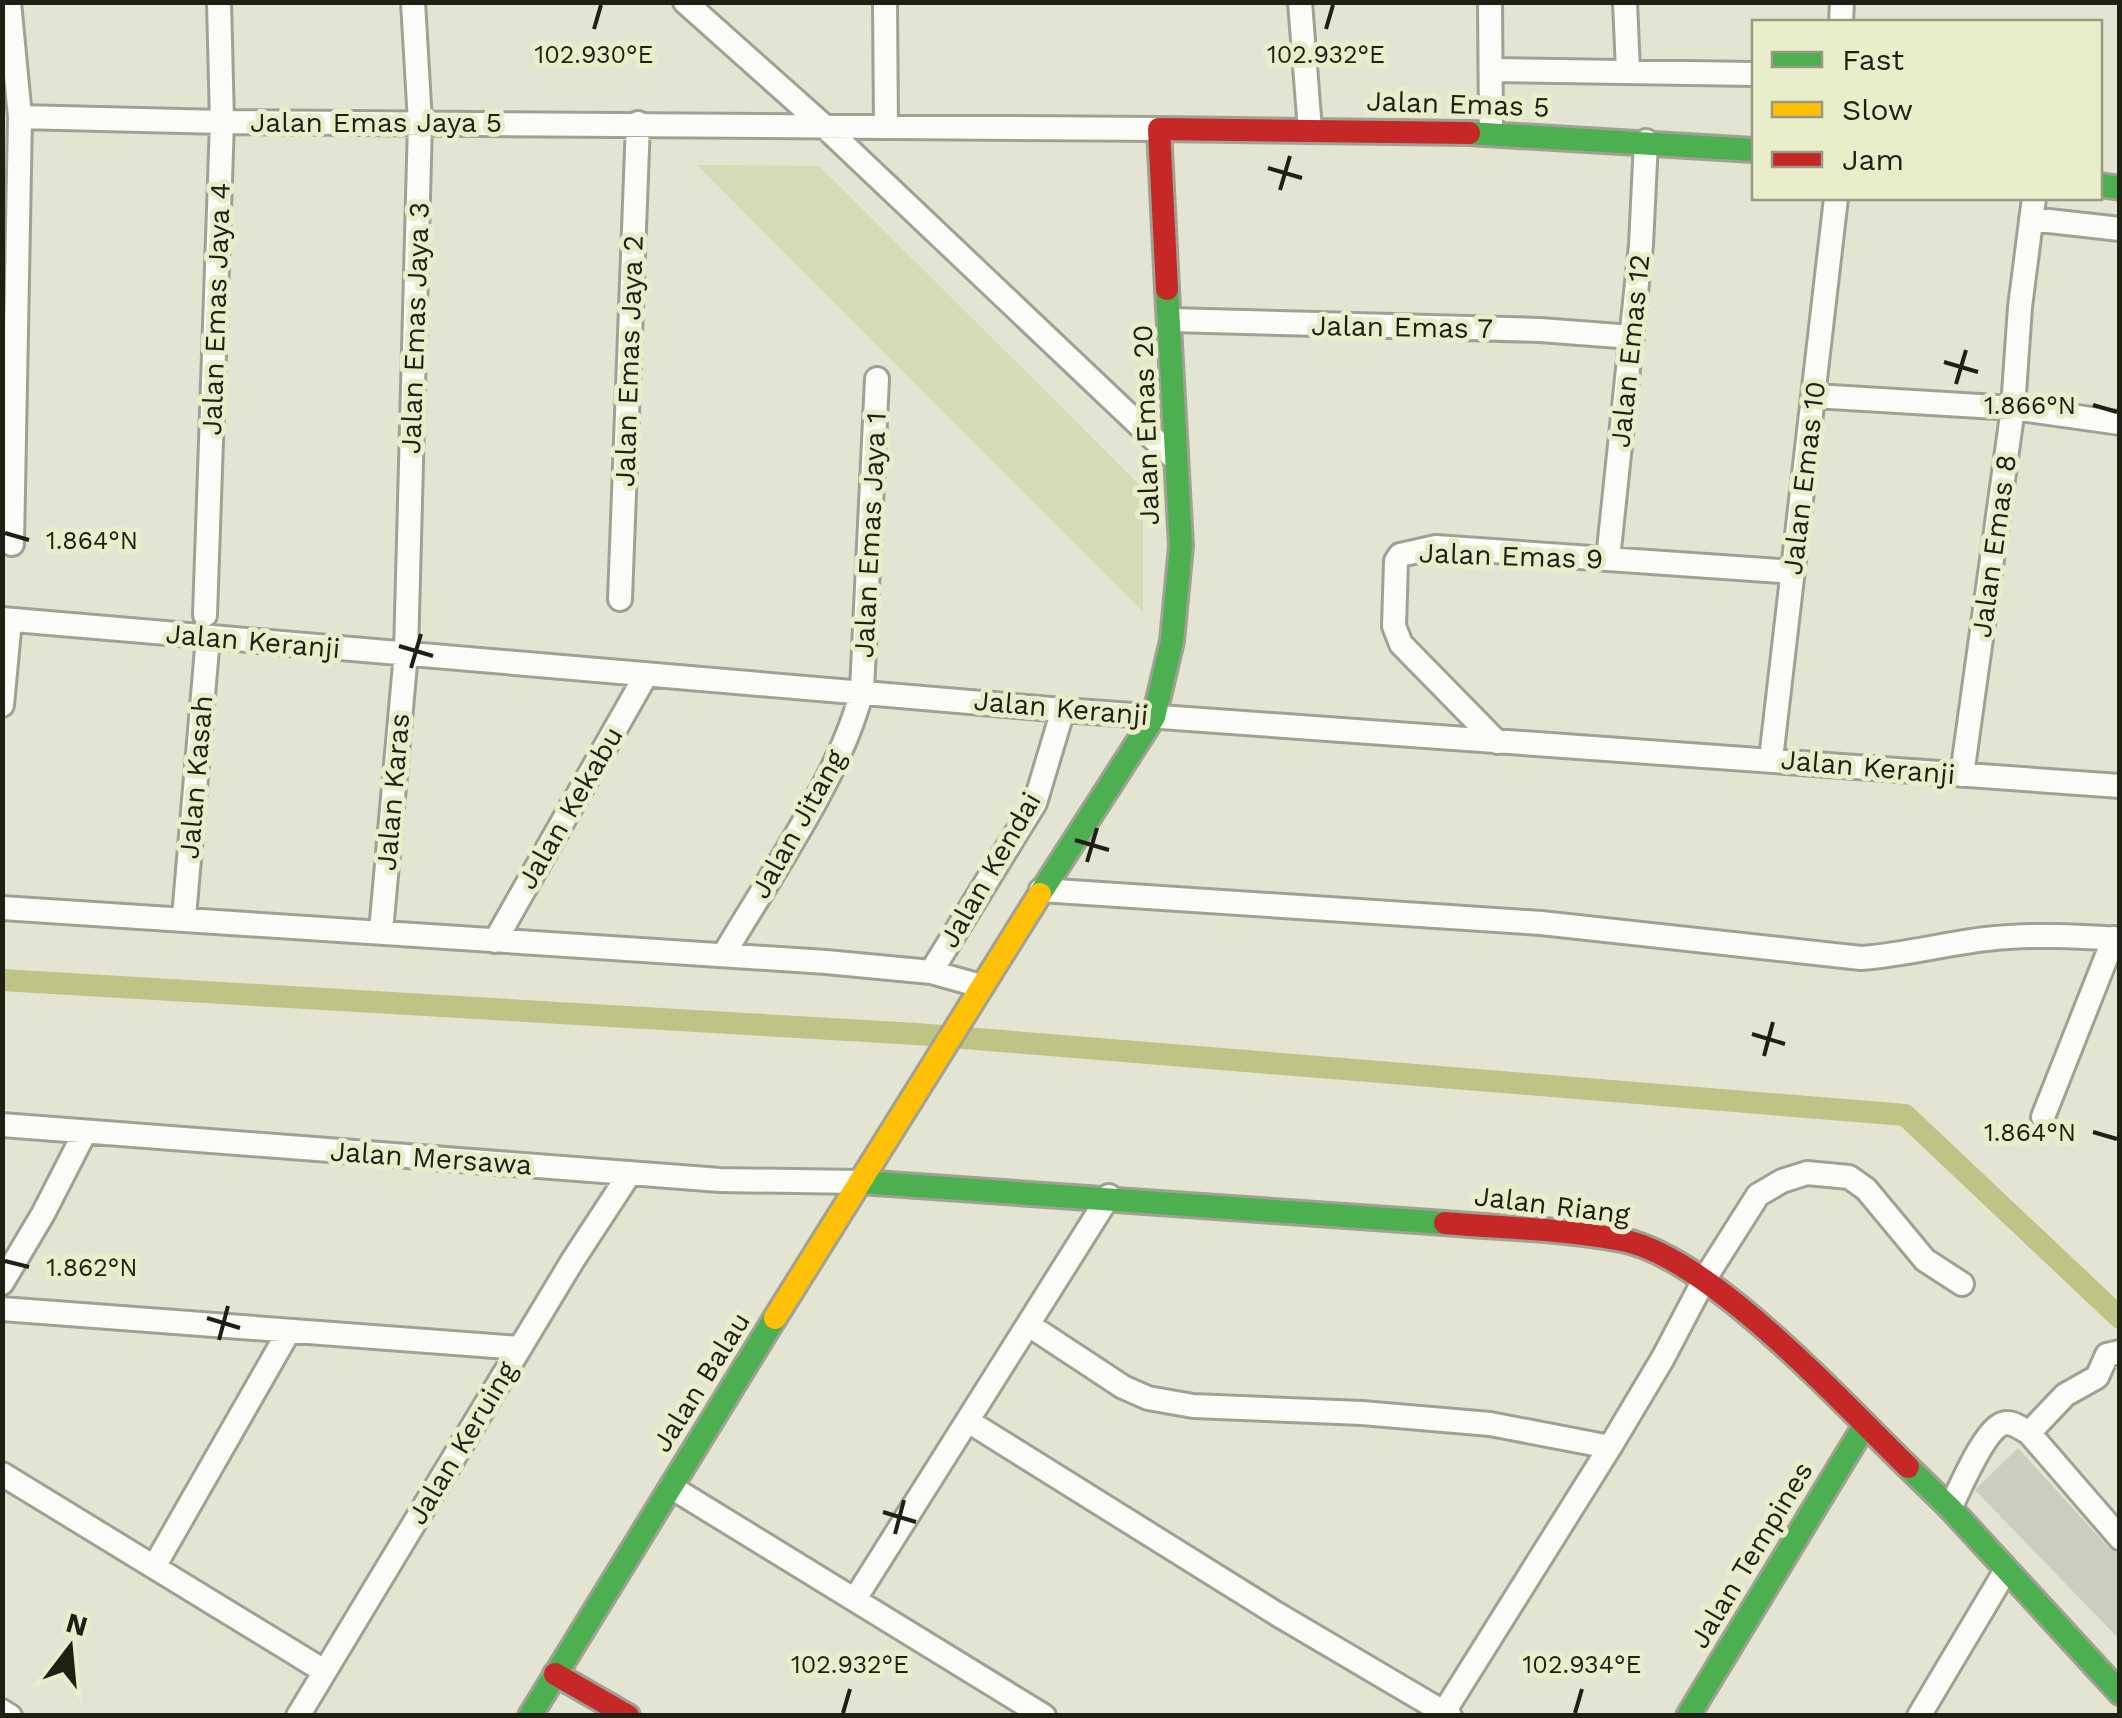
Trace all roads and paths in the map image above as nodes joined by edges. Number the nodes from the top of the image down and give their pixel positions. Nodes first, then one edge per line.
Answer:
1 (8, 2) edge
2 (219, 2) edge
3 (413, 2) edge
4 (685, 2) edge
5 (885, 2) edge
6 (1300, 2) edge
7 (1490, 2) edge
8 (1626, 2) edge
9 (1491, 70) junction
10 (1628, 71) junction
11 (1752, 74) edge
12 (20, 117) junction
13 (222, 122) junction
14 (420, 122) junction
15 (638, 123) junction
16 (824, 126) junction
17 (886, 127) junction
18 (1159, 129) junction
19 (1310, 130) junction
20 (1491, 133) junction
21 (1646, 142) junction
22 (1752, 150) edge
23 (1836, 200) edge
24 (2032, 208) edge
25 (2120, 229) edge
26 (1171, 320) junction
27 (1632, 337) junction
28 (878, 379) dead end
29 (1814, 396) junction
30 (2013, 408) junction
31 (8, 420) edge
32 (2120, 423) edge
33 (1174, 458) junction
34 (12, 544) dead end
35 (1608, 559) junction
36 (1792, 572) junction
37 (620, 600) dead end
38 (6, 619) edge
39 (206, 626) junction
40 (406, 654) junction
41 (646, 675) junction
42 (862, 690) junction
43 (2, 705) edge
44 (1063, 710) junction
45 (1154, 716) junction
46 (1498, 742) junction
47 (1772, 759) junction
48 (1962, 775) junction
49 (2120, 786) edge
50 (1041, 890) junction
51 (2, 908) edge
52 (184, 918) junction
53 (381, 931) junction
54 (2117, 939) edge
55 (494, 941) junction
56 (724, 954) junction
57 (931, 972) junction
58 (981, 986) junction
59 (2043, 1117) dead end
60 (2, 1125) edge
61 (85, 1132) junction
62 (630, 1173) junction
63 (860, 1182) junction
64 (1110, 1196) junction
65 (1704, 1280) junction
66 (2, 1282) edge
67 (1962, 1284) dead end
68 (2, 1309) edge
69 (1028, 1325) junction
70 (288, 1330) junction
71 (520, 1348) junction
72 (2120, 1352) edge
73 (968, 1421) junction
74 (1865, 1425) junction
75 (2028, 1433) junction
76 (1610, 1447) junction
77 (2, 1474) edge
78 (671, 1487) junction
79 (1950, 1508) junction
80 (2120, 1538) edge
81 (154, 1567) junction
82 (2006, 1570) junction
83 (854, 1599) junction
84 (324, 1671) junction
85 (555, 1674) junction
86 (2120, 1693) edge
87 (2, 1711) edge
88 (1447, 1714) edge
89 (10, 1716) edge
90 (298, 1716) edge
91 (530, 1716) edge
92 (628, 1716) edge
93 (1044, 1716) edge
94 (1688, 1716) edge
95 (1919, 1716) edge

1 - 12 street
2 - 13 street, Jalan Emas Jaya 4
3 - 14 street, Jalan Emas Jaya 3
4 - 16 street
5 - 17 street
6 - 19 street
7 - 9 street
8 - 10 street
9 - 10 street
9 - 20 street
10 - 11 street
12 - 13 street, Jalan Emas Jaya 5
12 - 31 street
13 - 14 street, Jalan Emas Jaya 5
13 - 39 street, Jalan Emas Jaya 4
14 - 15 street, Jalan Emas Jaya 5
14 - 40 street, Jalan Emas Jaya 3
15 - 16 street, Jalan Emas Jaya 5
15 - 37 street, Jalan Emas Jaya 2
16 - 17 street, Jalan Emas Jaya 5
16 - 33 street
17 - 18 street, Jalan Emas Jaya 5
18 - 19 street, Jalan Emas 5
18 - 26 street, Jalan Emas 20
19 - 20 street, Jalan Emas 5
20 - 21 street, Jalan Emas 5
21 - 22 street, Jalan Emas 5
21 - 27 street, Jalan Emas 12
23 - 29 street, Jalan Emas 10
24 - 25 street
24 - 30 street, Jalan Emas 8
26 - 27 street, Jalan Emas 7
26 - 33 street, Jalan Emas 20
27 - 35 street, Jalan Emas 12
28 - 42 street, Jalan Emas Jaya 1
29 - 30 street
29 - 36 street, Jalan Emas 10
30 - 32 street
30 - 48 street, Jalan Emas 8
31 - 34 street
33 - 45 street, Jalan Emas 20
35 - 36 street, Jalan Emas 9
35 - 46 street, Jalan Emas 9
36 - 47 street, Jalan Emas 10
38 - 39 street, Jalan Keranji
38 - 43 street
39 - 40 street, Jalan Keranji
39 - 52 street, Jalan Kasah
40 - 41 street, Jalan Keranji
40 - 53 street, Jalan Karas
41 - 42 street, Jalan Keranji
41 - 55 street, Jalan Kekabu
42 - 44 street, Jalan Keranji
42 - 56 street, Jalan Jitang
44 - 45 street, Jalan Keranji
44 - 57 street, Jalan Kendai
45 - 46 street, Jalan Keranji
45 - 50 street, Jalan Emas 20
46 - 47 street, Jalan Keranji
47 - 48 street, Jalan Keranji
48 - 49 street, Jalan Keranji
50 - 54 street
50 - 58 street, Jalan Balau
51 - 52 street
52 - 53 street
53 - 55 street
54 - 59 street
55 - 56 street
56 - 57 street
57 - 58 street
58 - 63 street, Jalan Balau
60 - 61 street, Jalan Mersawa
61 - 62 street, Jalan Mersawa
61 - 66 street
62 - 63 street, Jalan Mersawa
62 - 71 street, Jalan Keruing
63 - 64 street, Jalan Riang
63 - 78 street, Jalan Balau
64 - 65 street, Jalan Riang
64 - 69 street
65 - 67 street
65 - 74 street, Jalan Riang
65 - 76 street
68 - 70 street
69 - 73 street
69 - 76 street
70 - 71 street
70 - 81 street
71 - 84 street, Jalan Keruing
72 - 75 street
73 - 83 street
73 - 88 street
74 - 79 street, Jalan Riang
74 - 94 street, Jalan Tempines
75 - 79 street
75 - 80 street
76 - 88 street
77 - 81 street
78 - 83 street
78 - 85 street, Jalan Balau
79 - 82 street, Jalan Riang
81 - 84 street
82 - 86 street, Jalan Riang
82 - 95 street
83 - 93 street
84 - 90 street, Jalan Keruing
85 - 91 street, Jalan Balau
85 - 92 street
87 - 89 street

